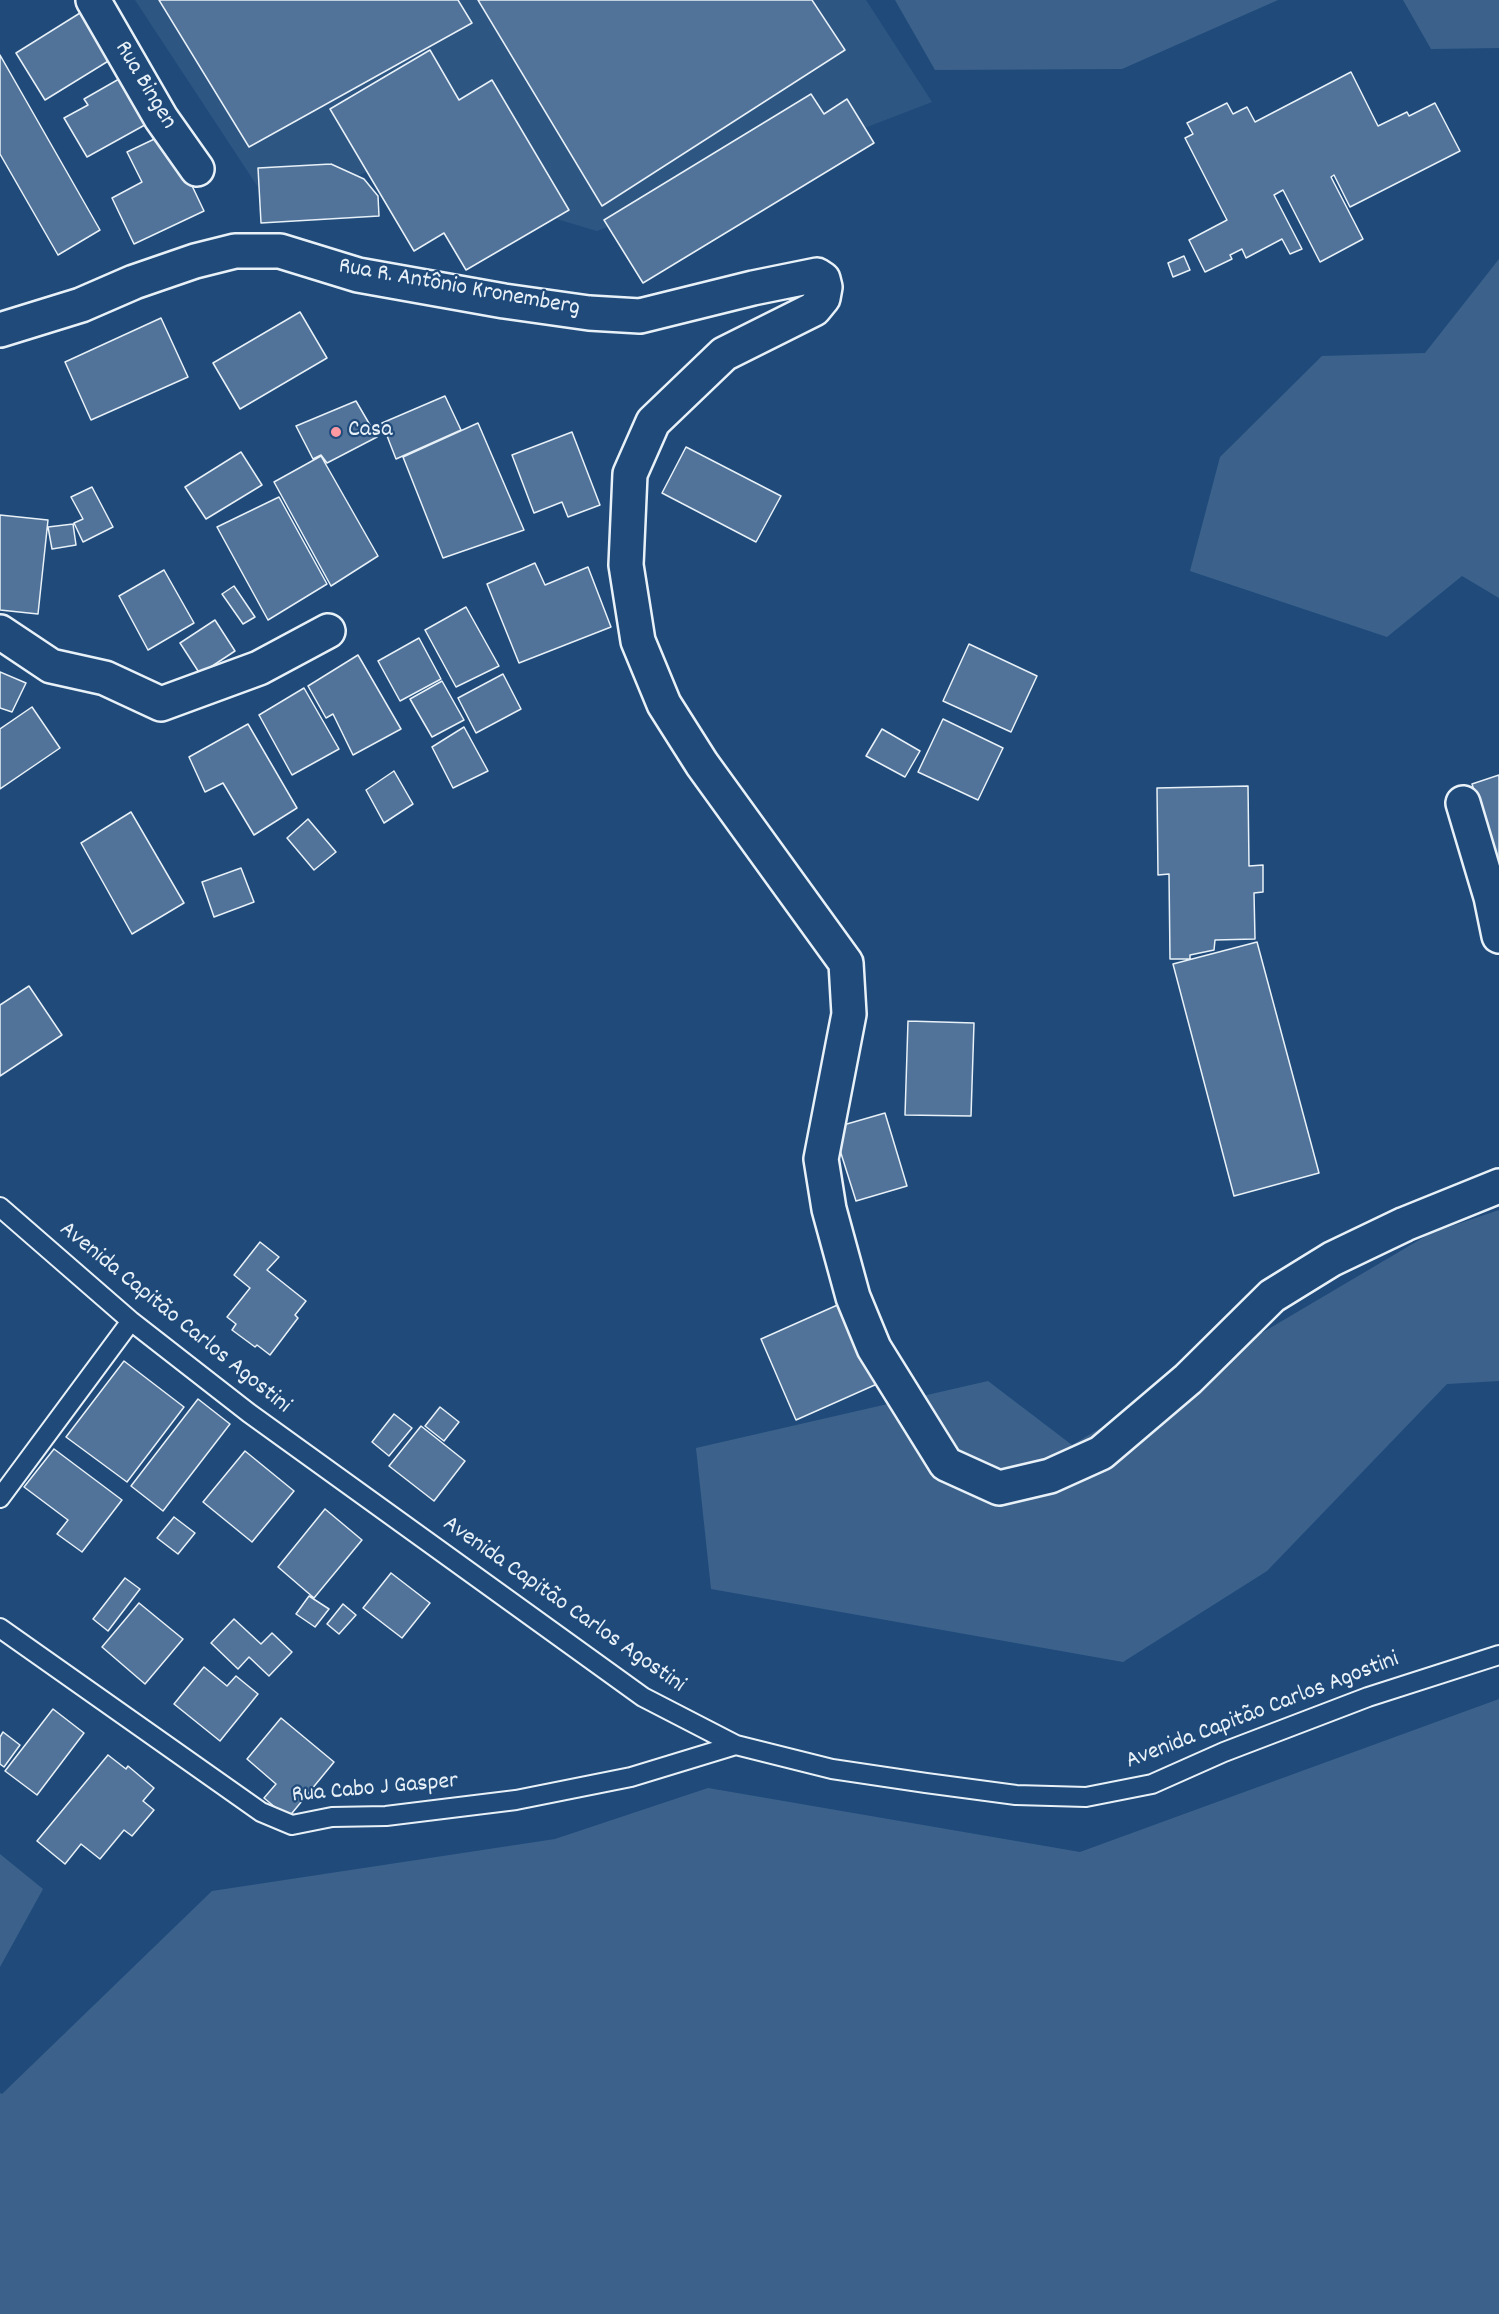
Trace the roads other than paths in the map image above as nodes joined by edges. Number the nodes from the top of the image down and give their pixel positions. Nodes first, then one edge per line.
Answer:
1 (93, 0) edge
2 (197, 169) dead end
3 (0, 330) edge
4 (328, 630) dead end
5 (0, 632) edge
6 (1463, 803) dead end
7 (1499, 936) edge
8 (1499, 1186) edge
9 (0, 1207) edge
10 (132, 1321) junction
11 (0, 1498) edge
12 (0, 1628) edge
13 (1499, 1654) edge
14 (736, 1745) junction

1 - 2 street, Rua Bingen
3 - 8 street, Rua R. Antônio Kronemberg
4 - 5 street
6 - 7 street
9 - 10 lane, Avenida Capitão Carlos Agostini
10 - 11 lane
10 - 14 lane, Avenida Capitão Carlos Agostini
12 - 14 lane, Rua Cabo J Gasper
13 - 14 lane, Avenida Capitão Carlos Agostini

